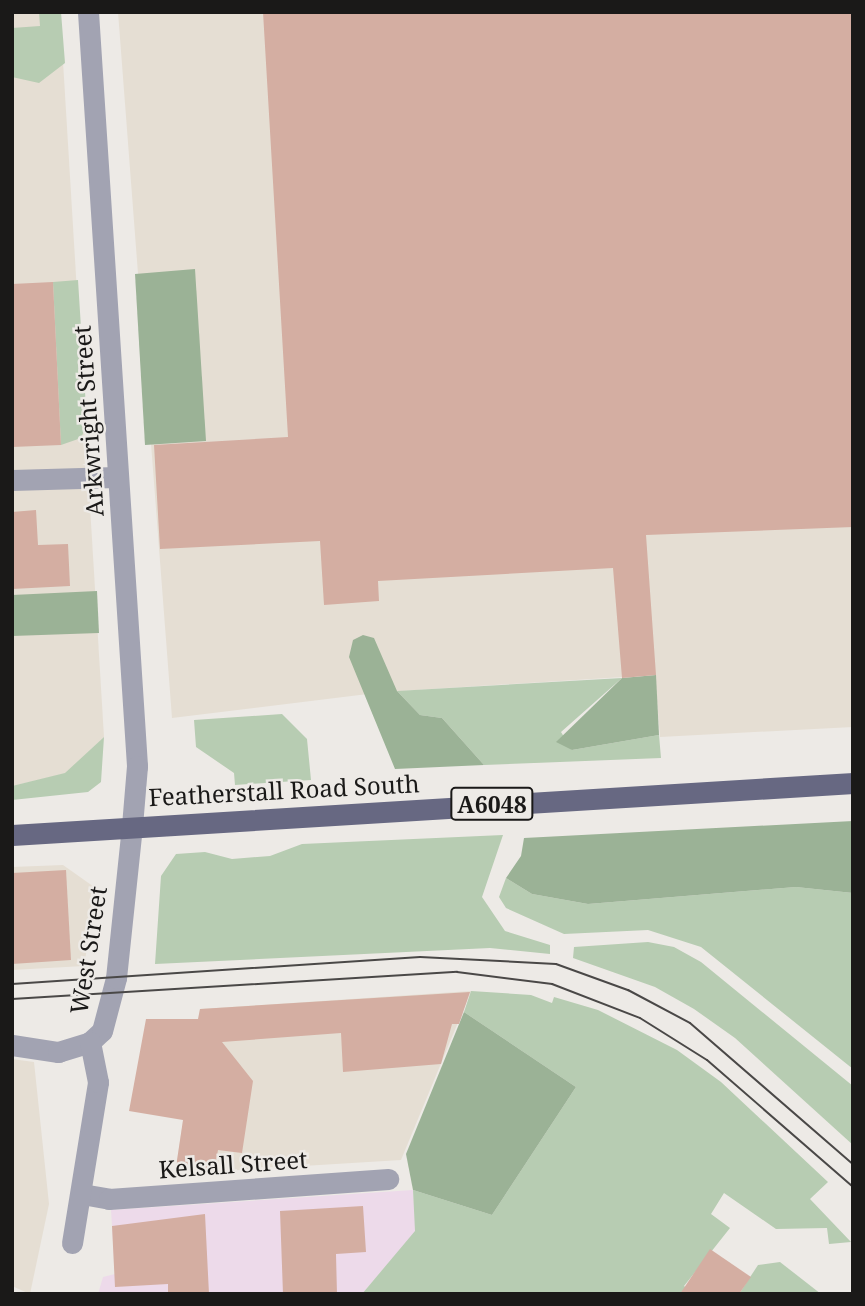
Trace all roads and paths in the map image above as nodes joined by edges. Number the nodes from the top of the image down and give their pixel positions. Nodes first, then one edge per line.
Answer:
1 (88, 12) edge
2 (116, 477) junction
3 (12, 480) edge
4 (853, 783) edge
5 (132, 825) junction
6 (12, 835) edge
7 (90, 1042) junction
8 (12, 1045) edge
9 (388, 1179) dead end
10 (82, 1194) junction
11 (72, 1243) dead end

1 - 2 street, Arkwright Street
2 - 3 street
2 - 5 street, Arkwright Street
4 - 5 main road, Featherstall Road South / A6048
5 - 6 main road, Featherstall Road South / A6048
5 - 7 street, West Street
7 - 8 street
7 - 10 street, West Street
9 - 10 street, Kelsall Street
10 - 11 street, West Street

